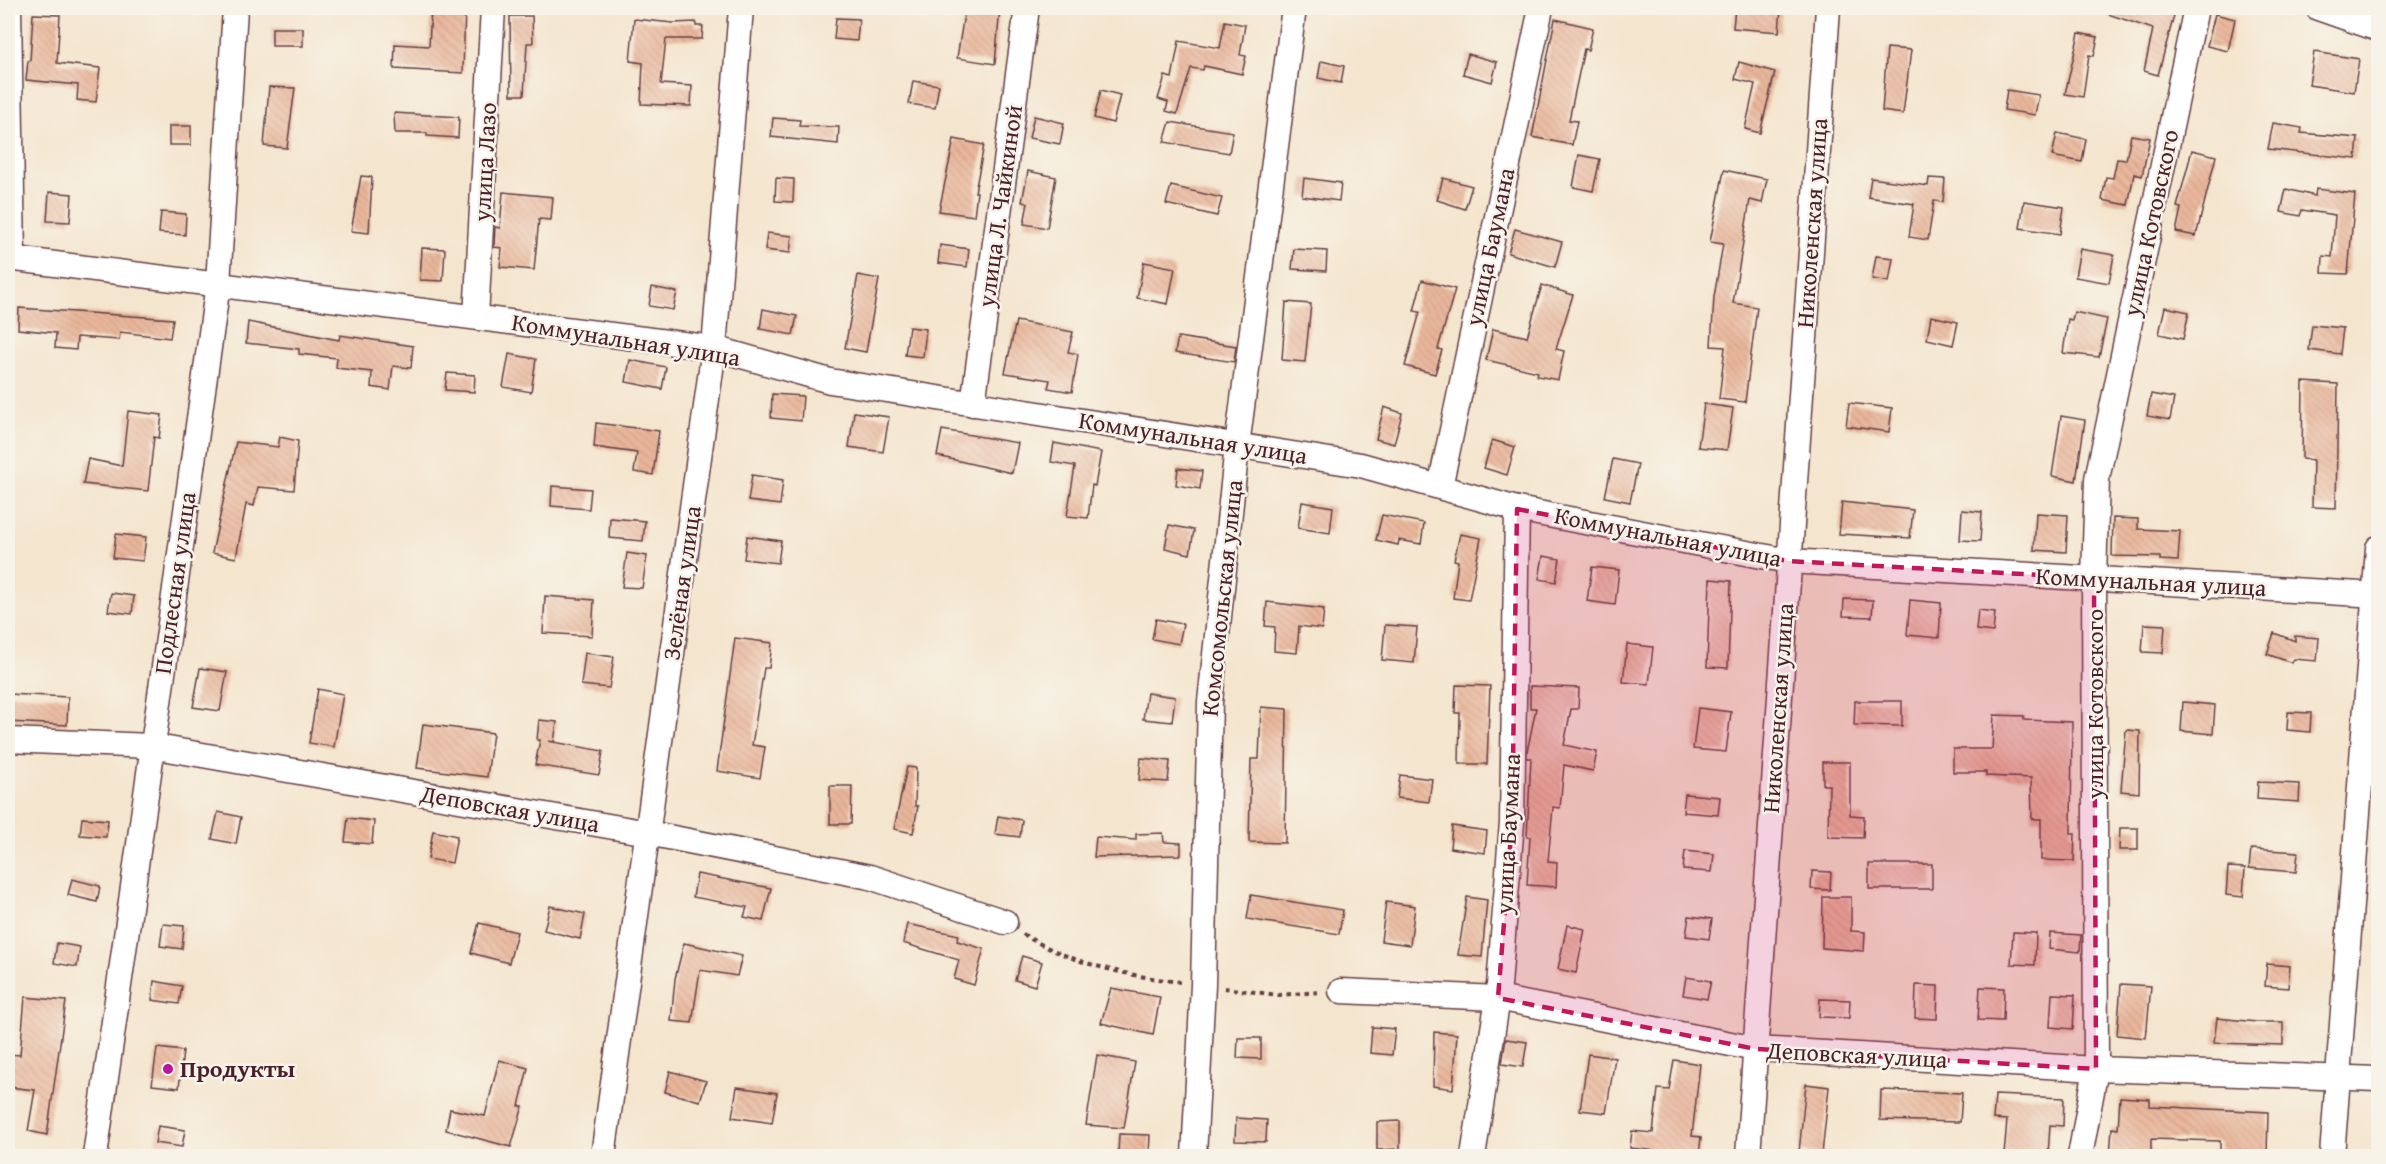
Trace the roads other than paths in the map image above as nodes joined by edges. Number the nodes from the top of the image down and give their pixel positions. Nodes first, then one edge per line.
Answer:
1 (9, 8) edge
2 (235, 8) edge
3 (493, 8) edge
4 (741, 8) edge
5 (1027, 8) edge
6 (1294, 8) edge
7 (1541, 8) edge
8 (1828, 8) edge
9 (2196, 8) edge
10 (2318, 8) edge
11 (2379, 29) edge
12 (10, 259) edge
13 (218, 284) junction
14 (476, 318) junction
15 (714, 348) junction
16 (973, 404) junction
17 (1237, 446) junction
18 (1440, 487) junction
19 (1517, 509) junction
20 (2379, 549) edge
21 (1788, 561) junction
22 (2094, 578) junction
23 (2377, 595) edge
24 (8, 740) edge
25 (152, 746) junction
26 (648, 833) junction
27 (1005, 922) road end
28 (1341, 991) road end
29 (1498, 998) junction
30 (1756, 1049) junction
31 (2096, 1069) junction
32 (2337, 1077) junction
33 (2379, 1078) edge
34 (95, 1156) edge
35 (603, 1156) edge
36 (1194, 1156) edge
37 (1473, 1156) edge
38 (1748, 1156) edge
39 (2080, 1156) edge
40 (2332, 1156) edge

1 - 12 street
2 - 13 street, Подлесная улица
3 - 14 street, улица Лазо
4 - 15 street, Зелёная улица
5 - 16 street, улица Л. Чайкиной
6 - 17 street, Комсомольская улица
7 - 18 street, улица Баумана
8 - 21 street, Николенская улица
9 - 22 street, улица Котовского
10 - 11 street
12 - 13 street, Коммунальная улица
13 - 14 street, Коммунальная улица
13 - 25 street, Подлесная улица
14 - 15 street, Коммунальная улица
15 - 16 street, Коммунальная улица
15 - 26 street, Зелёная улица
16 - 17 street, Коммунальная улица
17 - 18 street, Коммунальная улица
17 - 36 street, Комсомольская улица
18 - 19 street, Коммунальная улица
19 - 21 street, Коммунальная улица
19 - 29 street, улица Баумана
20 - 23 street
21 - 22 street, Коммунальная улица
21 - 30 street, Николенская улица
22 - 23 street, Коммунальная улица
22 - 31 street, улица Котовского
23 - 32 street
24 - 25 street, Деповская улица
25 - 26 street, Деповская улица
25 - 34 street, Подлесная улица
26 - 27 street, Деповская улица
26 - 35 street, Зелёная улица
28 - 29 street, Деповская улица
29 - 30 street, Деповская улица
29 - 37 street, улица Баумана
30 - 31 street, Деповская улица
30 - 38 street, Николенская улица
31 - 32 street, Деповская улица
31 - 39 street, улица Котовского
32 - 33 street, Деповская улица
32 - 40 street

